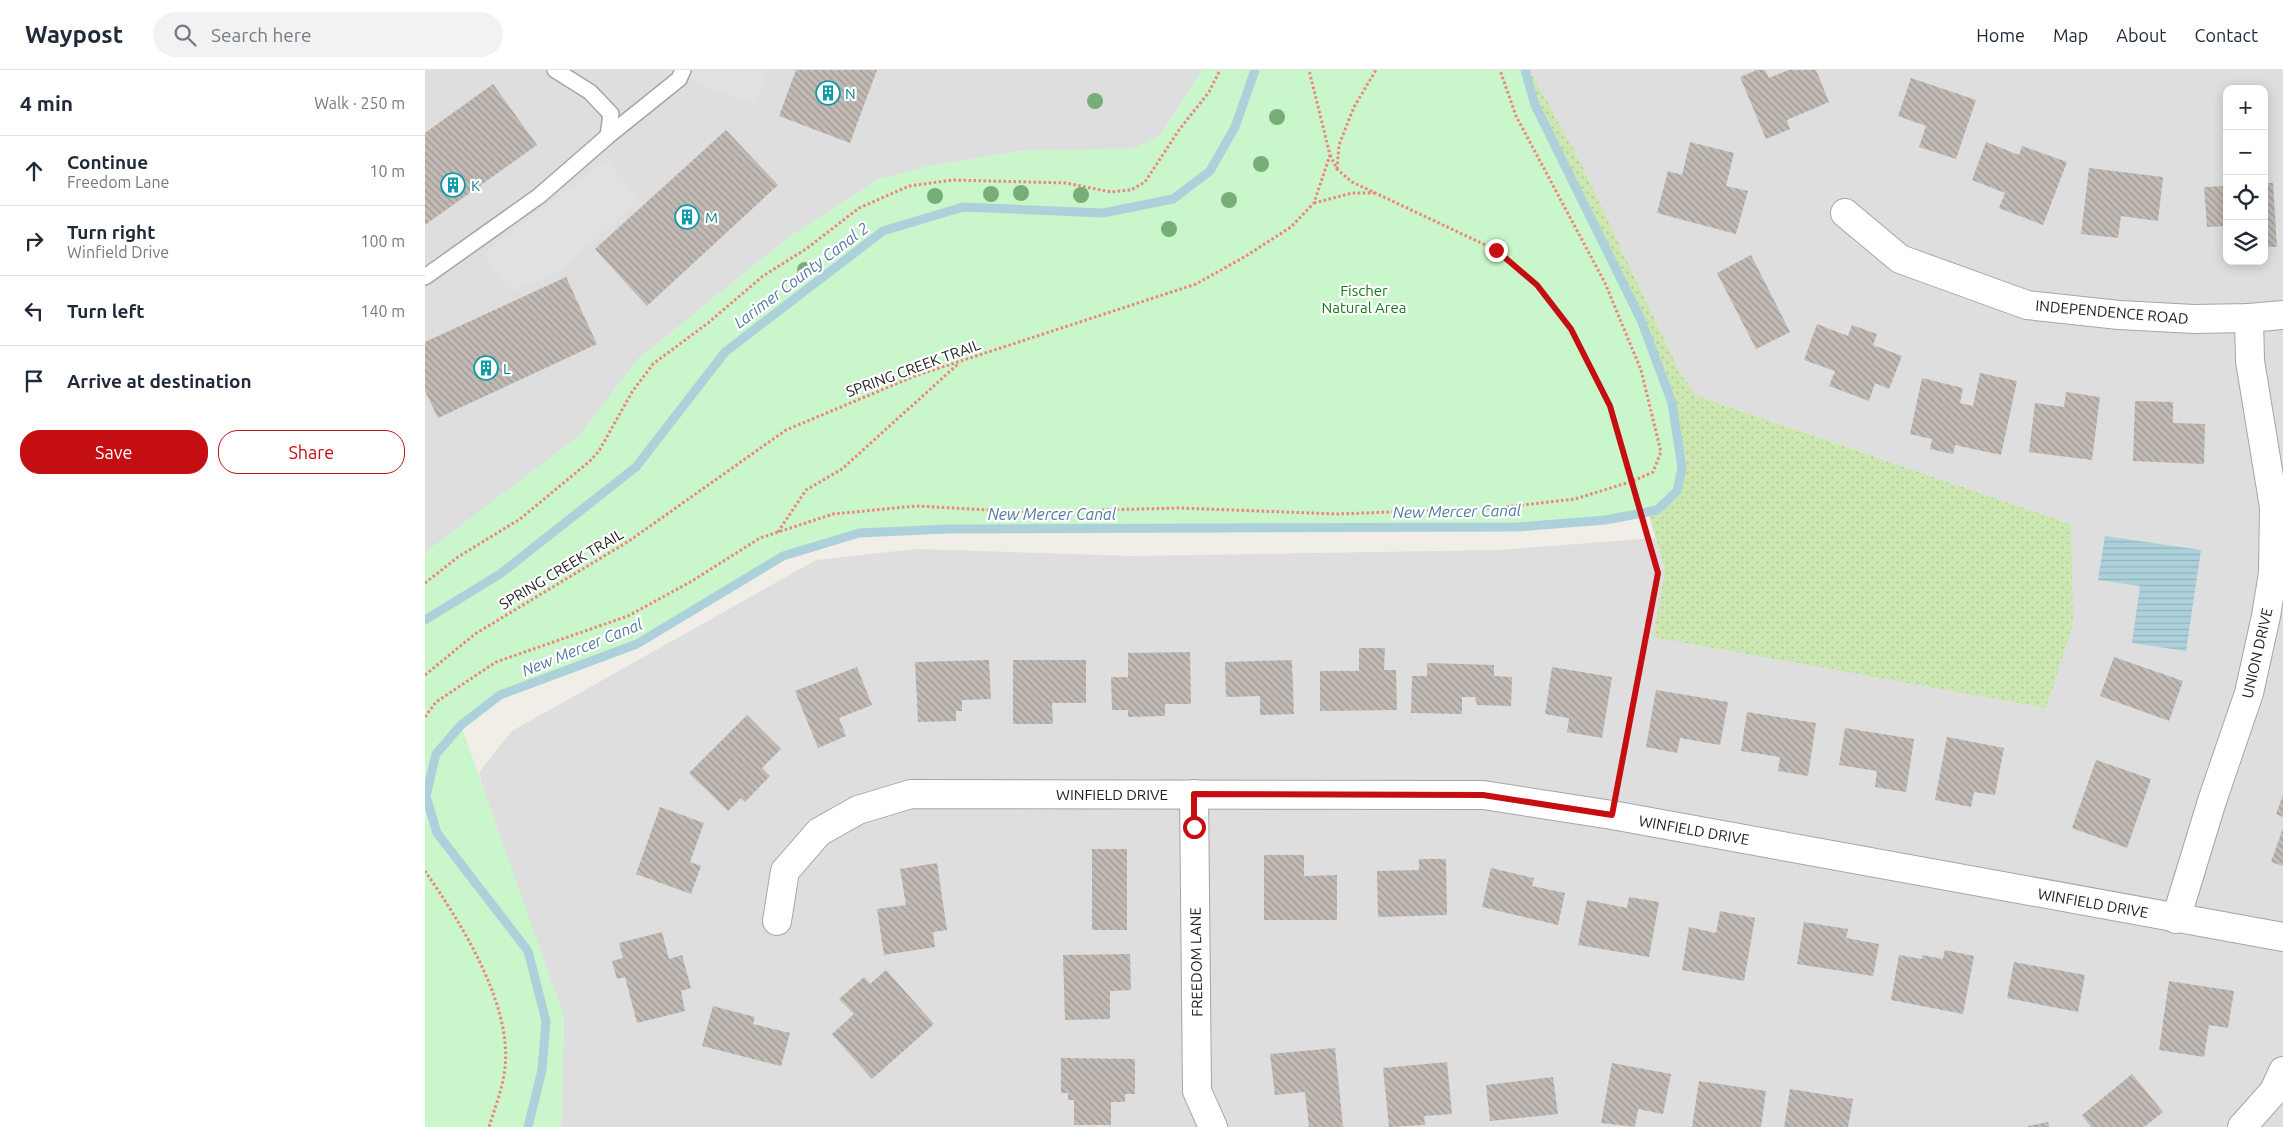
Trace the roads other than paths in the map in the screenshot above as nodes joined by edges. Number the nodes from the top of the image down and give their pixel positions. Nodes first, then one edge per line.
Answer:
1 (555, 70) edge
2 (683, 70) edge
3 (608, 136) junction
4 (1845, 212) dead end
5 (425, 278) edge
6 (2283, 315) edge
7 (2249, 318) junction
8 (1194, 794) junction
9 (2176, 919) junction
10 (777, 921) dead end
11 (2283, 937) edge
12 (2283, 1071) edge
13 (1213, 1127) edge
14 (2242, 1127) edge

1 - 3 lane
2 - 3 lane
3 - 5 lane
4 - 7 street, INDEPENDENCE ROAD
6 - 7 street, INDEPENDENCE ROAD
7 - 9 street, UNION DRIVE
8 - 9 street, WINFIELD DRIVE
8 - 10 street, WINFIELD DRIVE
8 - 13 street, FREEDOM LANE
9 - 11 street, WINFIELD DRIVE
12 - 14 street

